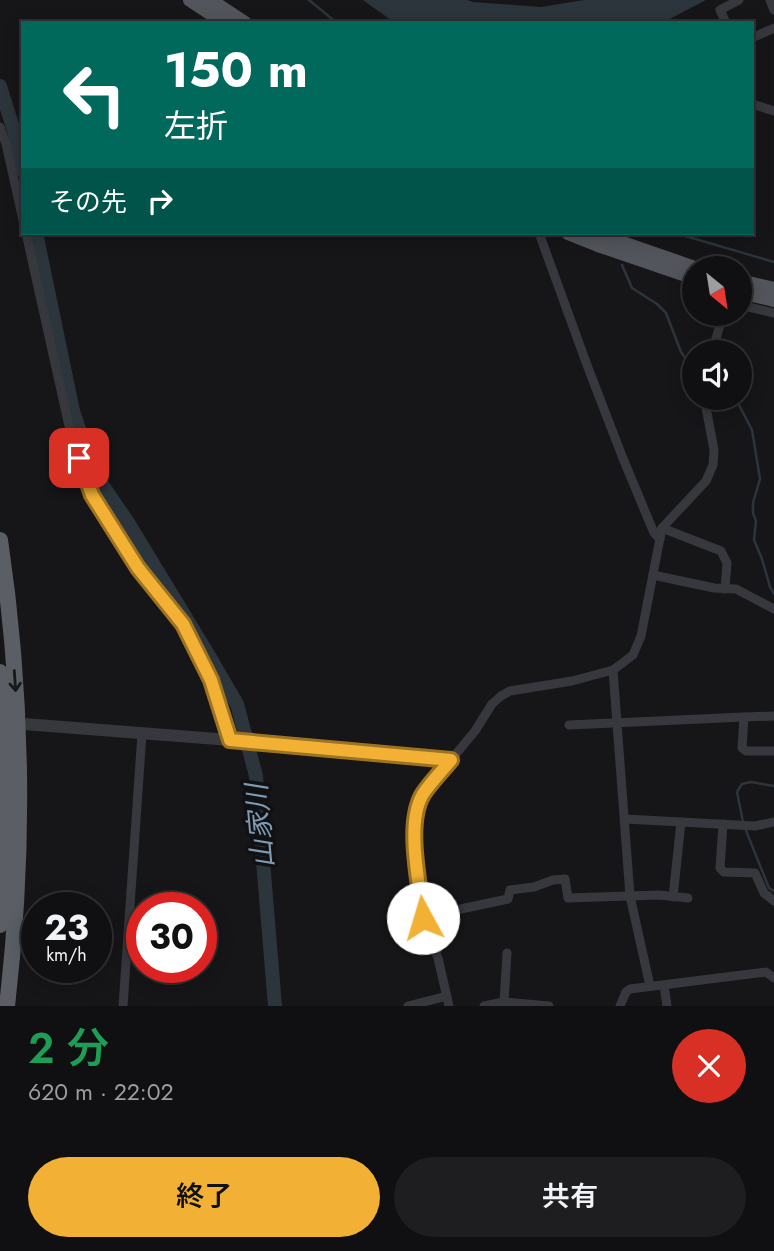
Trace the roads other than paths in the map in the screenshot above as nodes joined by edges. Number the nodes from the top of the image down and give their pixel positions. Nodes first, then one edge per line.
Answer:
1 (190, 0) edge
2 (210, 0) edge
3 (739, 0) edge
4 (770, 0) edge
5 (774, 10) edge
6 (222, 21) edge
7 (242, 21) edge
8 (725, 21) edge
9 (774, 28) edge
10 (754, 37) edge
11 (754, 105) edge
12 (774, 111) edge
13 (0, 127) edge
14 (21, 211) edge
15 (26, 235) edge
16 (540, 235) edge
17 (573, 235) edge
18 (600, 235) edge
19 (682, 263) edge
20 (682, 274) edge
21 (770, 284) edge
22 (752, 290) edge
23 (752, 295) edge
24 (752, 300) edge
25 (774, 300) edge
26 (774, 313) edge
27 (706, 410) edge
28 (662, 528) junction
29 (660, 539) junction
30 (0, 540) edge
31 (653, 575) junction
32 (725, 589) junction
33 (774, 609) edge
34 (613, 670) junction
35 (0, 671) edge
36 (774, 716) edge
37 (744, 717) junction
38 (618, 722) junction
39 (7, 723) edge
40 (569, 725) dead end
41 (142, 734) junction
42 (230, 740) junction
43 (774, 751) edge
44 (451, 760) junction
45 (625, 819) junction
46 (681, 822) junction
47 (774, 822) edge
48 (723, 824) junction
49 (630, 896) junction
50 (673, 897) junction
51 (688, 898) dead end
52 (774, 901) edge
53 (423, 918) junction
54 (0, 925) edge
55 (508, 953) dead end
56 (774, 978) edge
57 (664, 985) junction
58 (650, 986) junction
59 (447, 996) junction
60 (504, 1002) junction
61 (7, 1006) edge
62 (123, 1006) edge
63 (408, 1006) edge
64 (449, 1006) edge
65 (484, 1006) edge
66 (549, 1006) edge
67 (620, 1006) edge
68 (667, 1006) edge

1 - 6 main road
2 - 7 main road
3 - 8 street
4 - 5 street
9 - 10 street
11 - 12 street
13 - 14 street
15 - 42 street
16 - 29 street
17 - 20 main road
18 - 19 main road
21 - 22 main road
23 - 25 main road
24 - 26 street
27 - 28 street
28 - 29 street
28 - 32 street
29 - 31 street
30 -> 39 highway
31 - 32 street
31 - 34 street
32 - 33 street
34 - 38 street
34 - 44 street
35 - 39 highway
36 - 37 street
37 - 38 street
37 - 43 street
38 - 40 street
38 - 45 street
39 - 41 street
39 - 54 highway
39 - 61 highway
41 - 42 street
41 - 62 street
42 - 44 street
44 - 53 street
45 - 46 street
45 - 49 street
46 - 48 street
46 - 50 street
47 - 48 street
48 - 52 street
49 - 50 street
49 - 53 street
49 - 58 street
50 - 51 street
53 - 59 street
55 - 60 street
56 - 57 street
57 - 58 street
57 - 68 street
58 - 67 street
59 - 63 street
59 - 64 street
60 - 65 street
60 - 66 street

